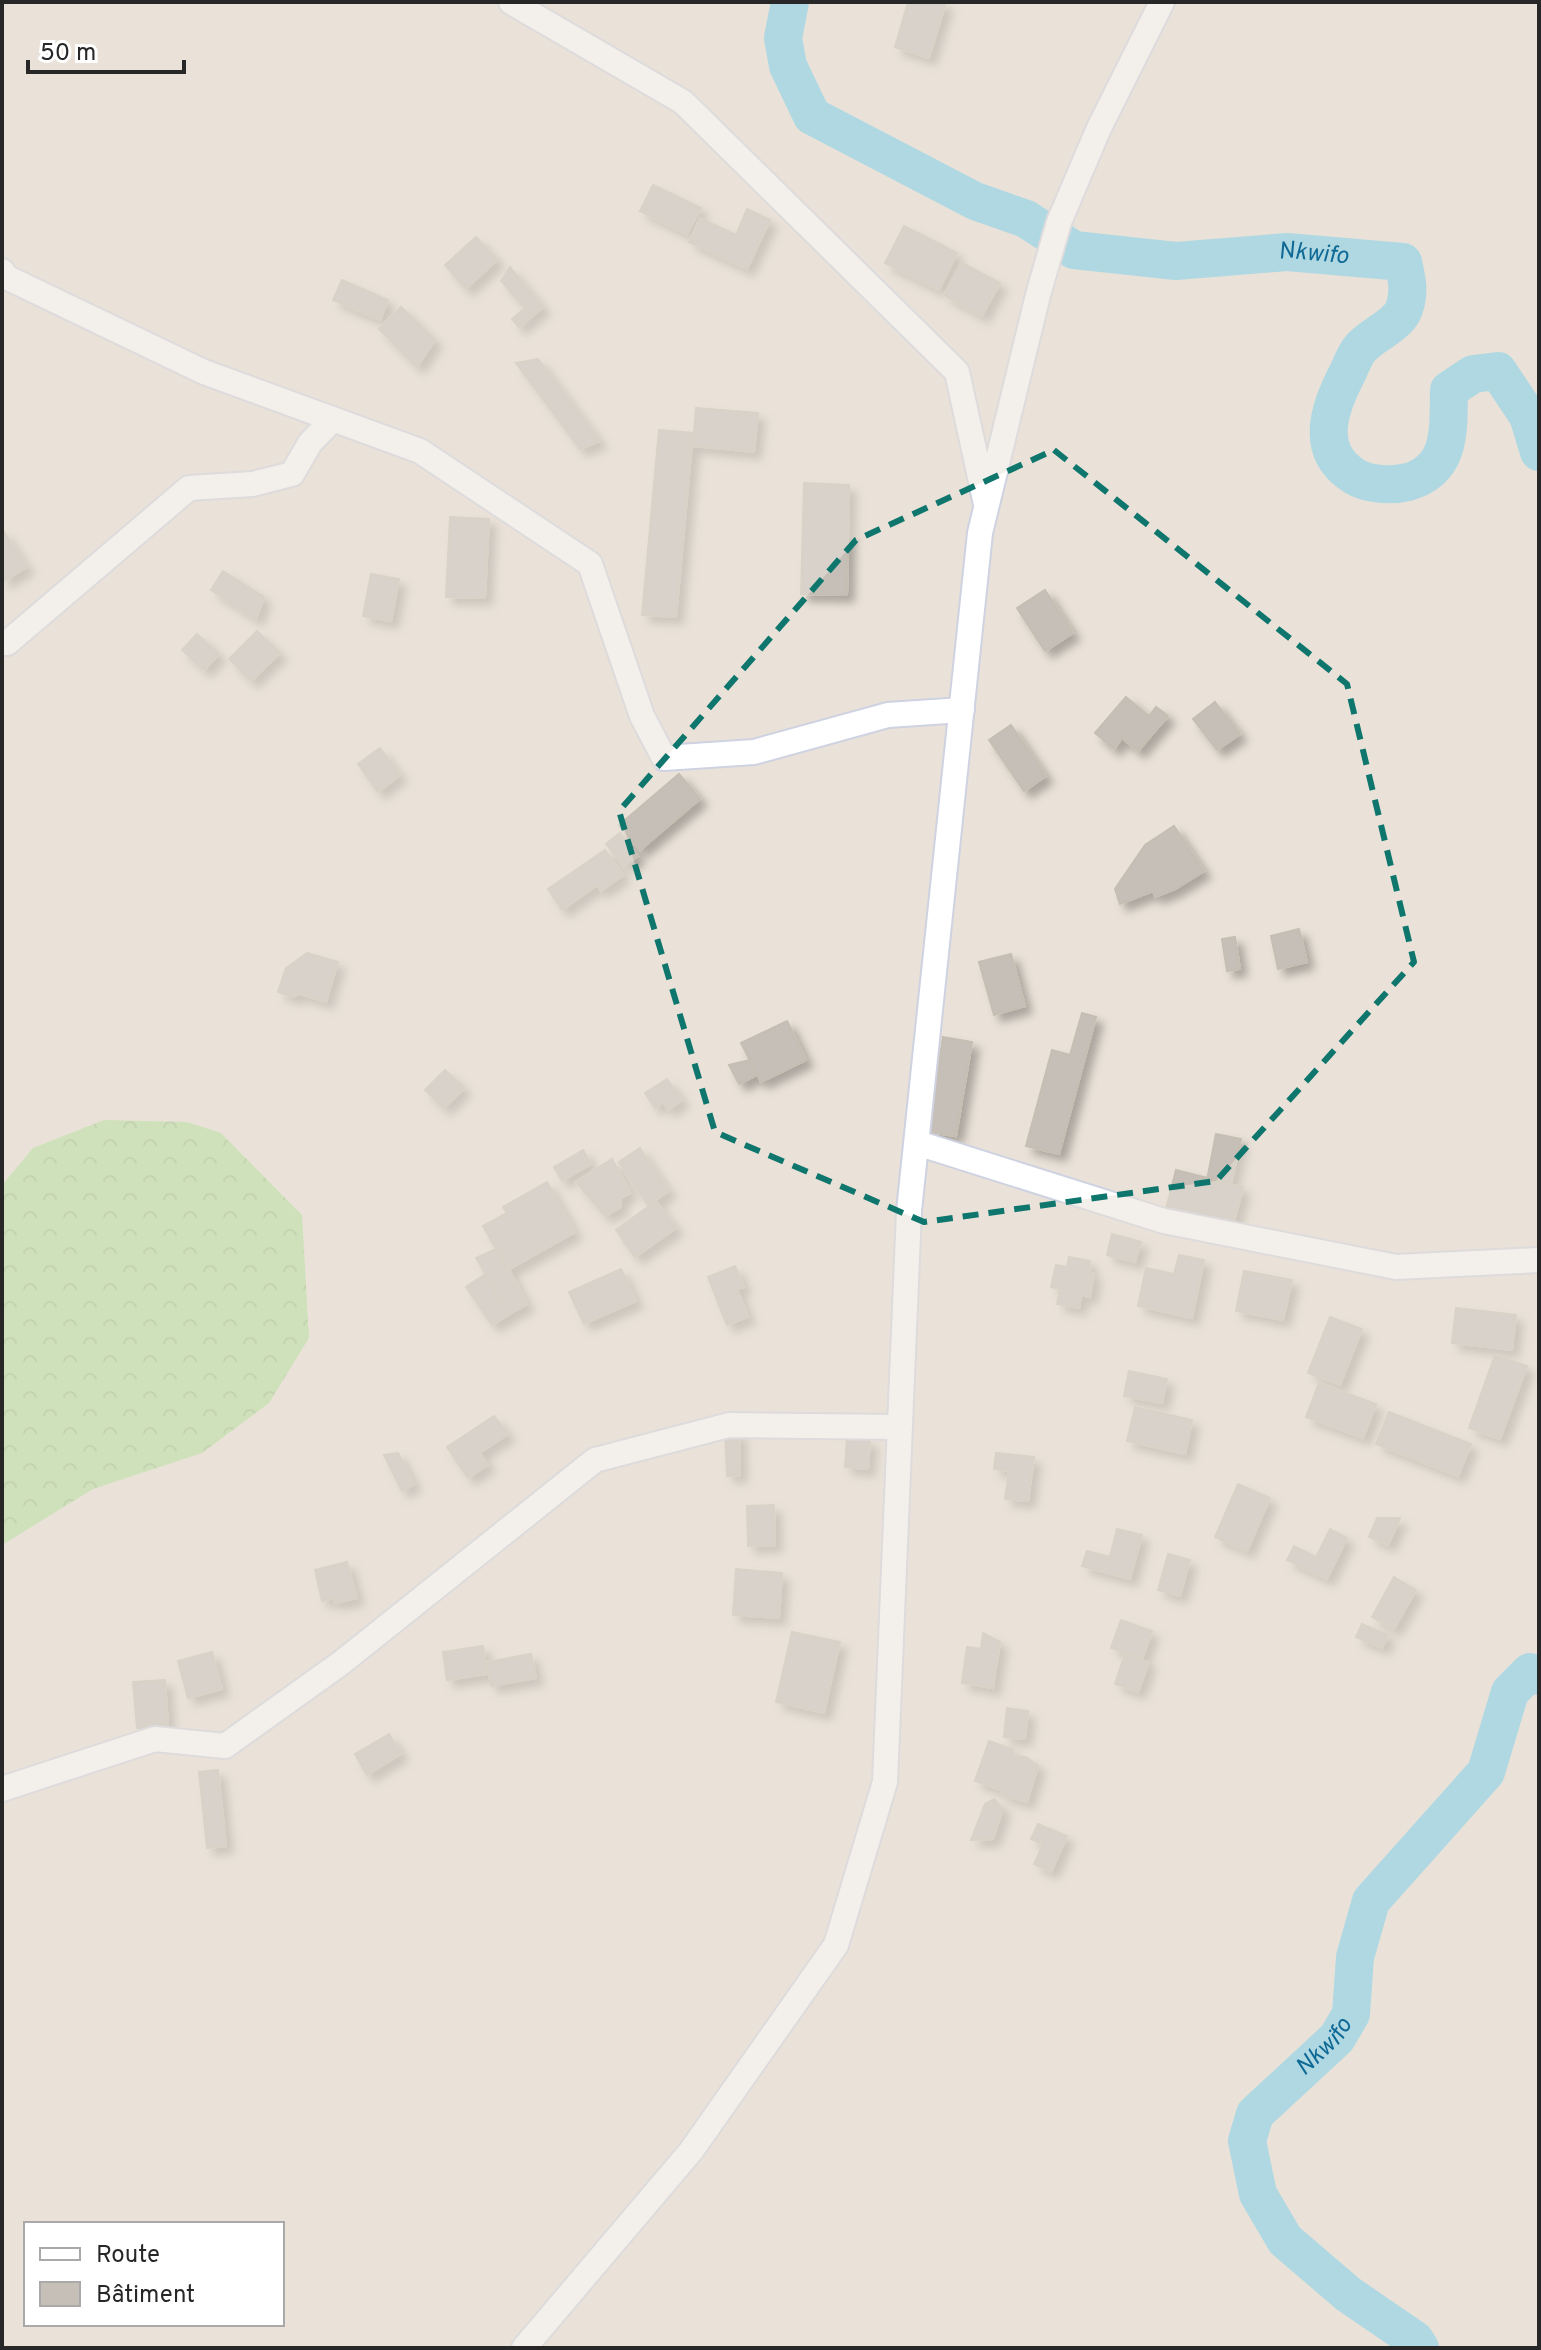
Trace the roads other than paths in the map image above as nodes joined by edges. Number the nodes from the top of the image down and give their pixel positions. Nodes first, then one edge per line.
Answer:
1 (511, 2) edge
2 (1162, 2) edge
3 (2, 271) edge
4 (333, 419) junction
5 (987, 506) junction
6 (2, 643) edge
7 (962, 710) junction
8 (917, 1143) junction
9 (1539, 1260) edge
10 (900, 1427) junction
11 (2, 1789) edge
12 (524, 2348) edge

1 - 5 street
2 - 5 street
3 - 4 street
4 - 6 street
4 - 7 street
5 - 7 street
7 - 8 street
8 - 9 street
8 - 10 street
10 - 11 street
10 - 12 street

